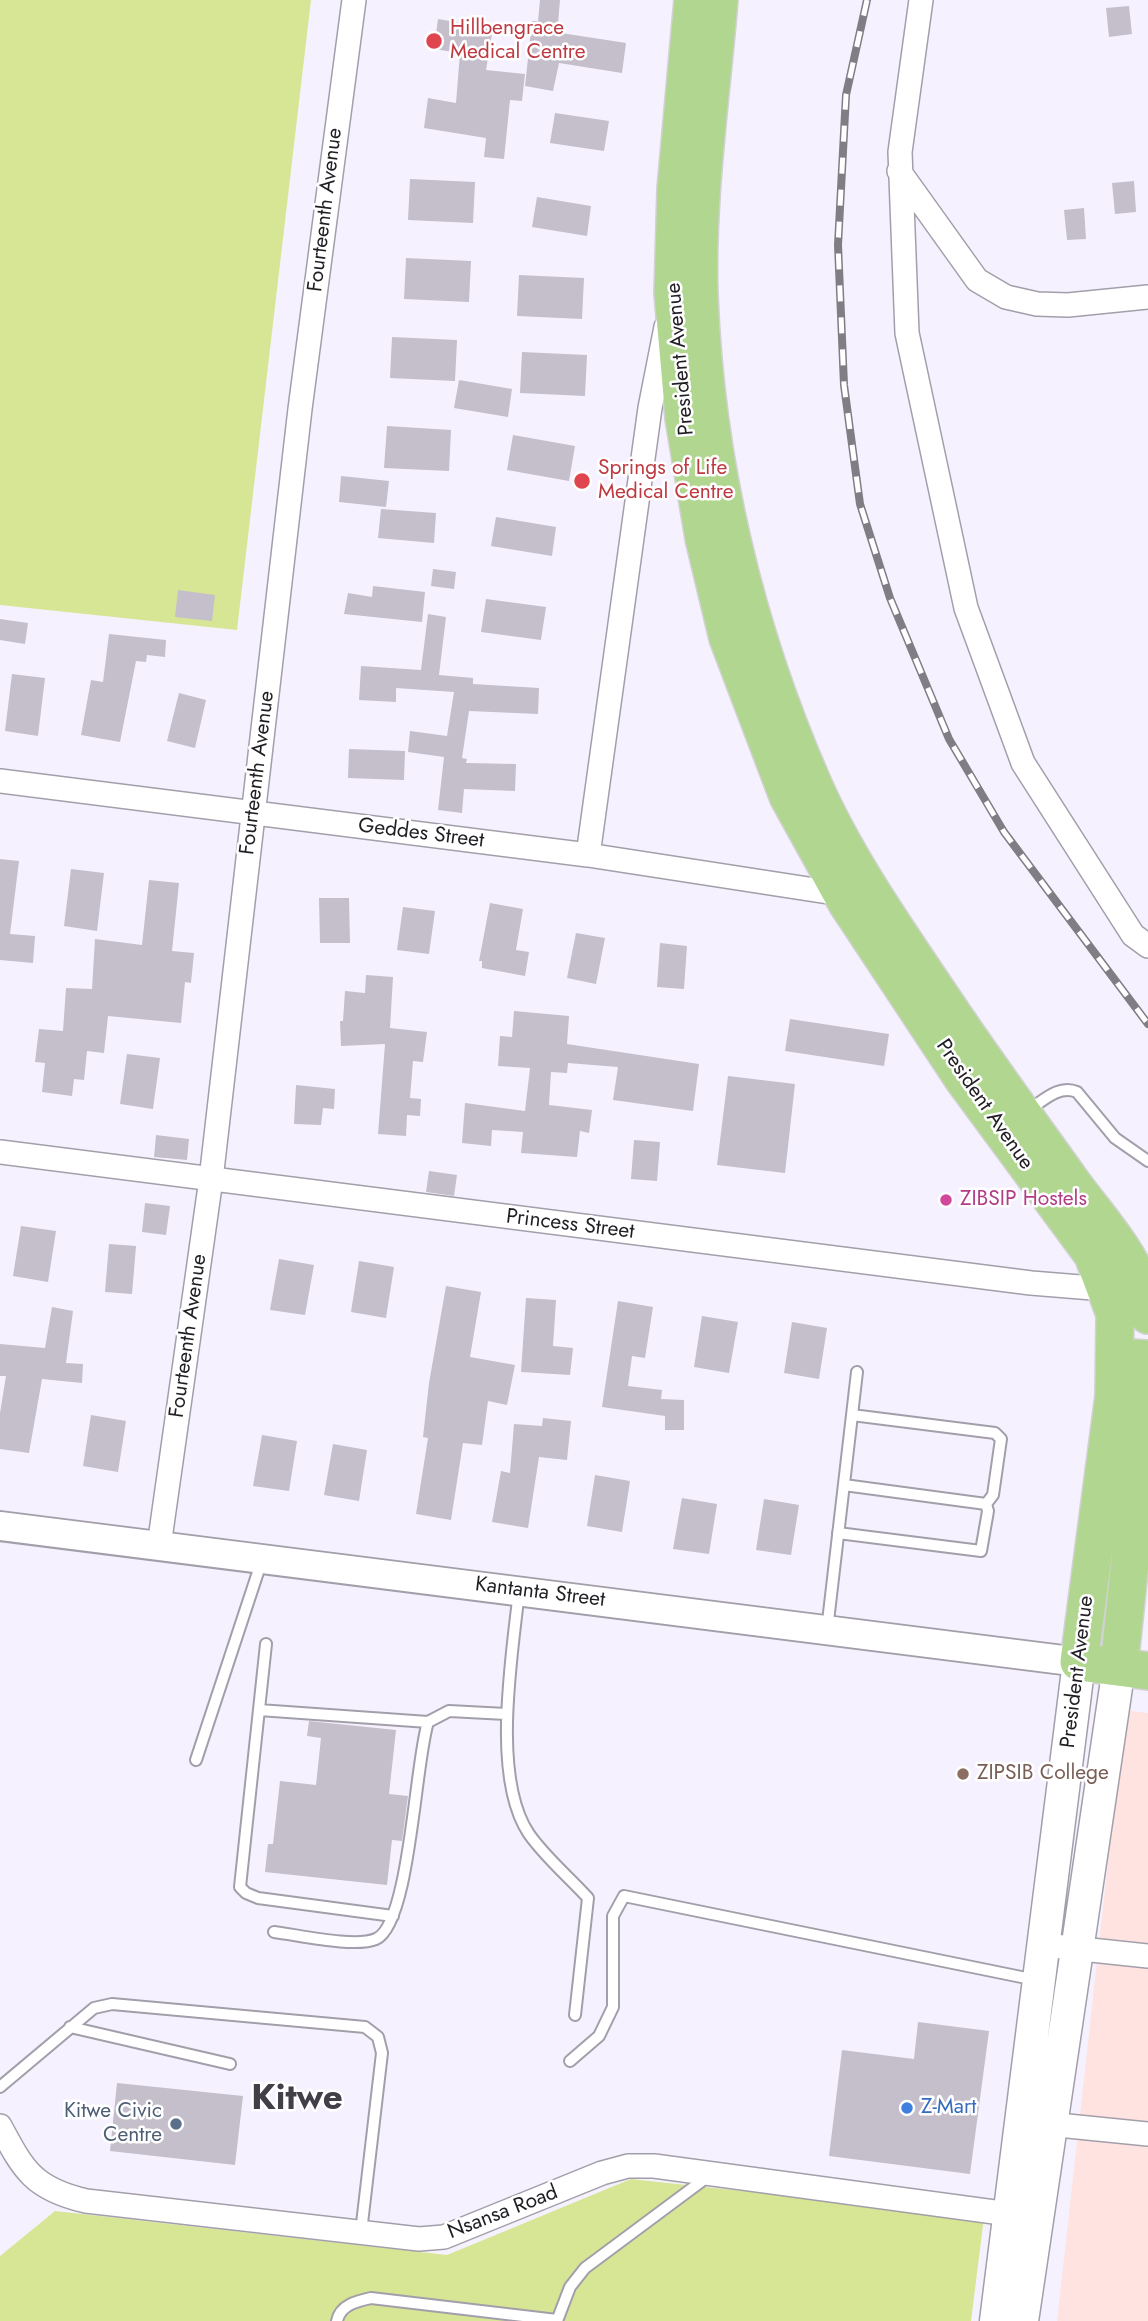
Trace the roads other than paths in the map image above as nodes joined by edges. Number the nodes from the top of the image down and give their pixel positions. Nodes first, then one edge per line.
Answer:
1 (354, 0) edge
2 (693, 0) edge
3 (719, 0) edge
4 (921, 0) edge
5 (899, 171) junction
6 (673, 293) junction
7 (1148, 297) edge
8 (0, 781) edge
9 (254, 813) junction
10 (588, 855) junction
11 (841, 894) junction
12 (1148, 946) edge
13 (1023, 1114) junction
14 (0, 1152) edge
15 (1148, 1161) edge
16 (211, 1179) junction
17 (1133, 1298) edge
18 (1132, 1358) edge
19 (857, 1373) dead end
20 (1148, 1388) edge
21 (852, 1415) junction
22 (844, 1485) junction
23 (986, 1504) junction
24 (1098, 1510) junction
25 (1135, 1516) junction
26 (0, 1526) edge
27 (838, 1533) junction
28 (159, 1546) junction
29 (263, 1558) junction
30 (519, 1591) junction
31 (827, 1630) junction
32 (266, 1644) dead end
33 (1079, 1662) junction
34 (1134, 1669) edge
35 (259, 1710) junction
36 (506, 1714) junction
37 (428, 1722) junction
38 (196, 1760) dead end
39 (393, 1916) junction
40 (274, 1932) dead end
41 (1044, 1945) junction
42 (1077, 1948) junction
43 (1148, 1956) edge
44 (1039, 1980) junction
45 (575, 2015) dead end
46 (70, 2027) junction
47 (570, 2061) dead end
48 (230, 2064) dead end
49 (0, 2087) edge
50 (1036, 2123) junction
51 (0, 2126) edge
52 (1148, 2134) edge
53 (712, 2174) junction
54 (1023, 2216) junction
55 (361, 2232) junction
56 (557, 2320) edge
57 (337, 2321) edge
58 (996, 2321) edge
59 (1022, 2321) edge

1 - 9 street, Fourteenth Avenue
2 - 6 highway, President Avenue
3 - 13 highway, President Avenue
4 - 5 street
5 - 7 street
5 - 12 street
6 - 10 street
6 - 11 highway, President Avenue
8 - 9 street, Geddes Street
9 - 10 street, Geddes Street
9 - 16 street, Fourteenth Avenue
10 - 11 street, Geddes Street
11 - 17 highway, President Avenue
13 - 15 lane
13 - 17 highway, President Avenue
14 - 16 street, Princess Street
16 - 17 street, Princess Street
16 - 28 street, Fourteenth Avenue
17 - 18 highway, President Avenue
18 - 24 highway, President Avenue
19 - 21 lane
20 - 25 highway, President Avenue
21 - 22 lane
21 - 23 lane
22 - 23 lane
22 - 27 lane
23 - 27 lane
24 - 25 highway
24 - 33 highway, President Avenue
25 - 34 highway, President Avenue
26 - 28 street, Kantanta Street
27 - 31 lane
28 - 29 street, Kantanta Street
29 - 30 street, Kantanta Street
29 - 38 lane
30 - 31 street, Kantanta Street
30 - 36 lane
31 - 33 street, Kantanta Street
32 - 35 lane
33 - 34 highway
33 - 41 main road, President Avenue
34 - 42 main road, President Avenue
35 - 37 lane
35 - 39 lane
36 - 37 lane
36 - 45 lane
37 - 39 lane
39 - 40 lane
41 - 42 street
41 - 44 main road, President Avenue
42 - 43 street
42 - 50 main road, President Avenue
44 - 47 lane
44 - 50 main road, President Avenue
46 - 48 lane
46 - 49 lane
46 - 55 lane
50 - 52 street
50 - 54 main road, President Avenue
51 - 55 street, Nsansa Road
53 - 54 street, Nsansa Road
53 - 55 street, Nsansa Road
53 - 56 lane
54 - 58 main road, President Avenue
54 - 59 main road, President Avenue
56 - 57 lane

